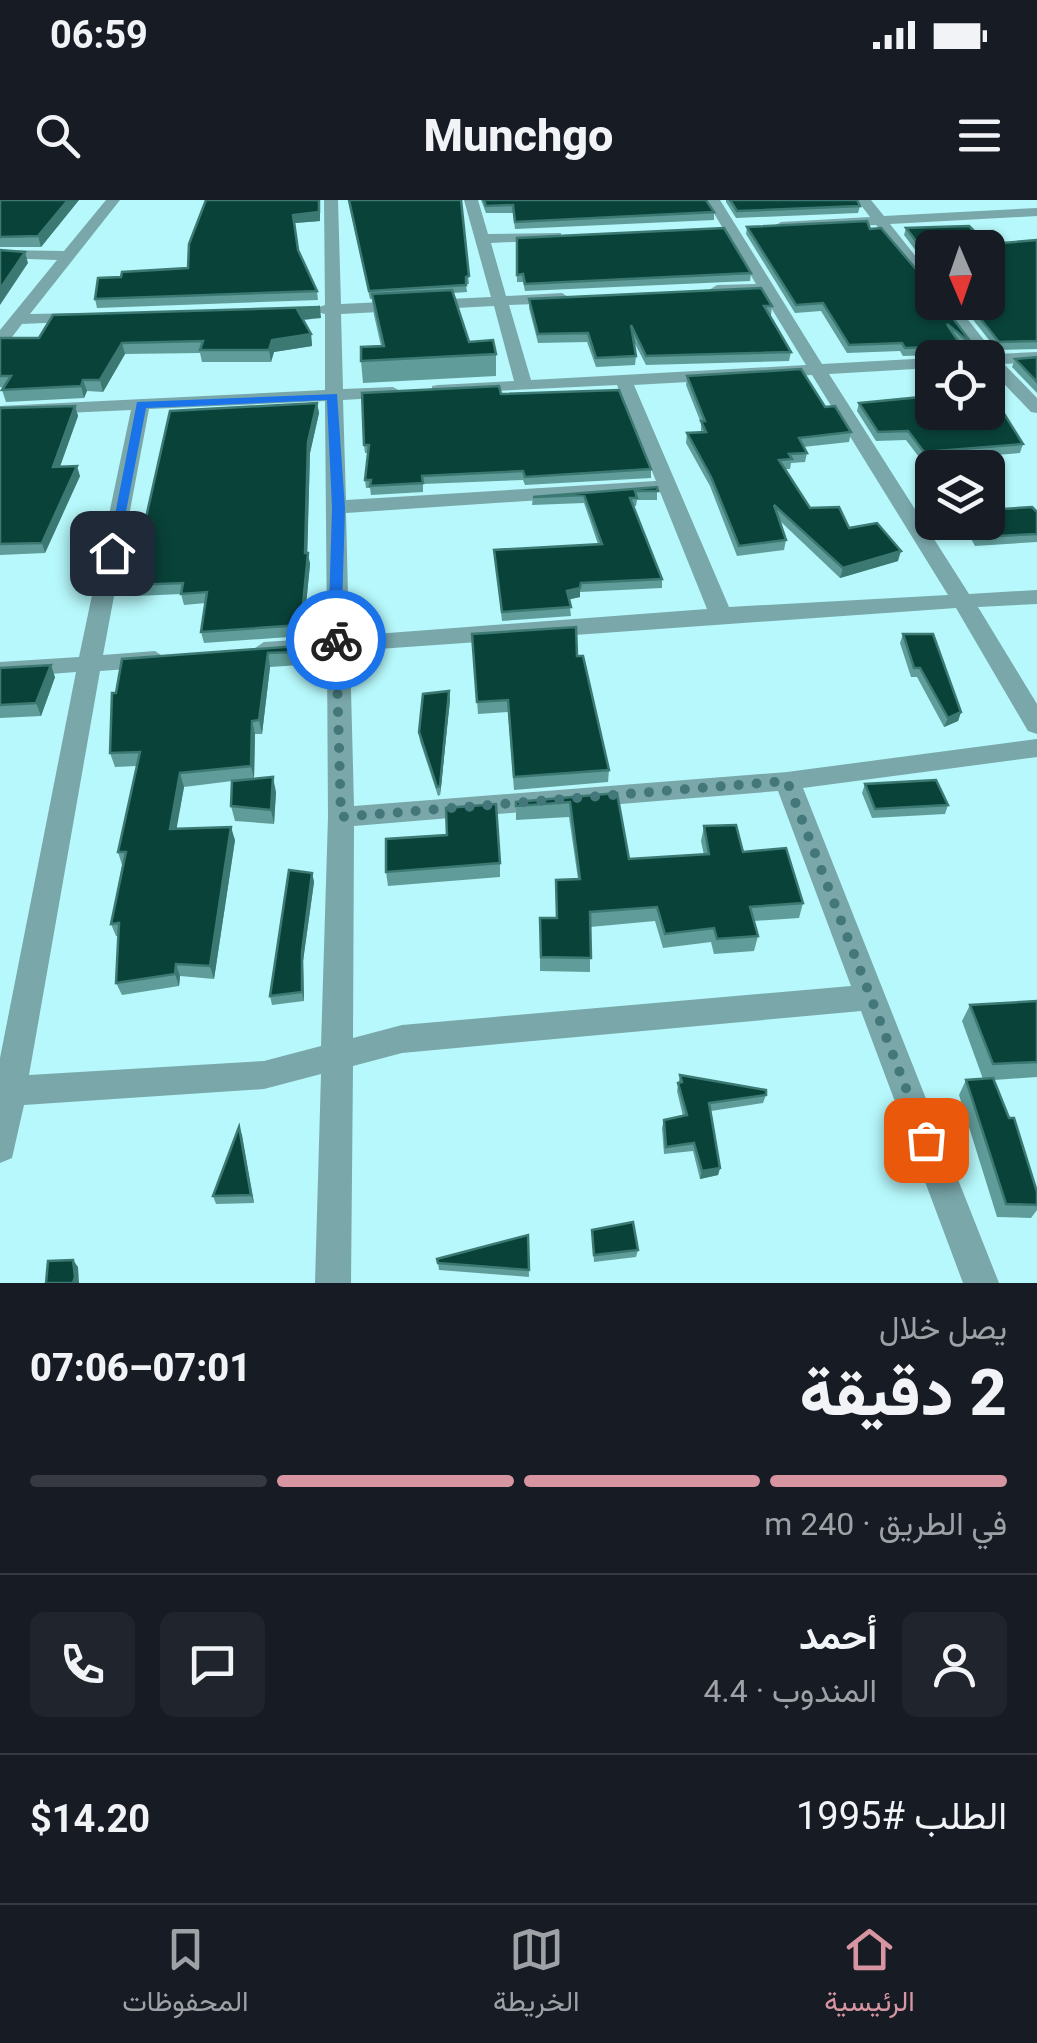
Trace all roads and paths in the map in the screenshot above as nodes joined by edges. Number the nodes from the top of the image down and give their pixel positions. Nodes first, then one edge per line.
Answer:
1 (113, 200) edge
2 (331, 200) edge
3 (471, 200) edge
4 (713, 200) edge
5 (864, 200) edge
6 (1004, 200) edge
7 (1037, 212) edge
8 (1018, 213) junction
9 (880, 220) junction
10 (768, 226) edge
11 (1037, 231) edge
12 (577, 236) edge
13 (481, 240) junction
14 (0, 254) edge
15 (66, 256) junction
16 (915, 265) edge
17 (764, 288) junction
18 (708, 291) edge
19 (577, 298) edge
20 (502, 302) junction
21 (330, 310) junction
22 (293, 311) edge
23 (109, 317) edge
24 (18, 318) junction
25 (959, 320) edge
26 (974, 340) edge
27 (0, 341) edge
28 (1037, 357) edge
29 (1005, 359) edge
30 (915, 364) edge
31 (815, 369) junction
32 (1005, 376) edge
33 (622, 378) junction
34 (524, 384) junction
35 (332, 396) junction
36 (141, 404) junction
37 (1037, 408) edge
38 (0, 411) edge
39 (669, 486) junction
40 (338, 508) junction
41 (1037, 597) edge
42 (966, 602) junction
43 (721, 615) junction
44 (336, 644) junction
45 (241, 652) edge
46 (184, 656) edge
47 (90, 664) junction
48 (0, 670) edge
49 (1037, 725) edge
50 (1037, 748) edge
51 (787, 781) junction
52 (341, 817) junction
53 (870, 997) junction
54 (335, 1059) junction
55 (6, 1092) edge
56 (0, 1147) edge
57 (332, 1283) edge
58 (980, 1283) edge

1 - 15 street
2 - 21 street
3 - 13 street
4 - 17 street
5 - 9 street
6 - 8 street
7 - 8 street
8 - 9 street
8 - 11 street
9 - 10 street
9 - 16 street
12 - 13 street
13 - 20 street
14 - 15 street
15 - 24 street
17 - 18 street
17 - 31 street
19 - 20 street
20 - 21 street
20 - 34 street
21 - 22 street
21 - 35 street
23 - 24 street
24 - 27 street
25 - 26 street
28 - 29 street
30 - 31 street
31 - 33 street
31 - 42 street
32 - 37 street
33 - 34 street
33 - 39 street
34 - 35 street
35 - 36 street
35 - 40 street
36 - 38 street
36 - 47 street
39 - 40 street
39 - 43 street
40 - 44 street
41 - 42 street
42 - 43 street
42 - 49 street
43 - 44 street
44 - 45 street
44 - 52 street
46 - 47 street
47 - 48 street
47 - 55 street
50 - 51 street
51 - 52 street
51 - 53 street
52 - 54 street
53 - 54 street
53 - 58 street
54 - 55 street
54 - 57 street
55 - 56 street

